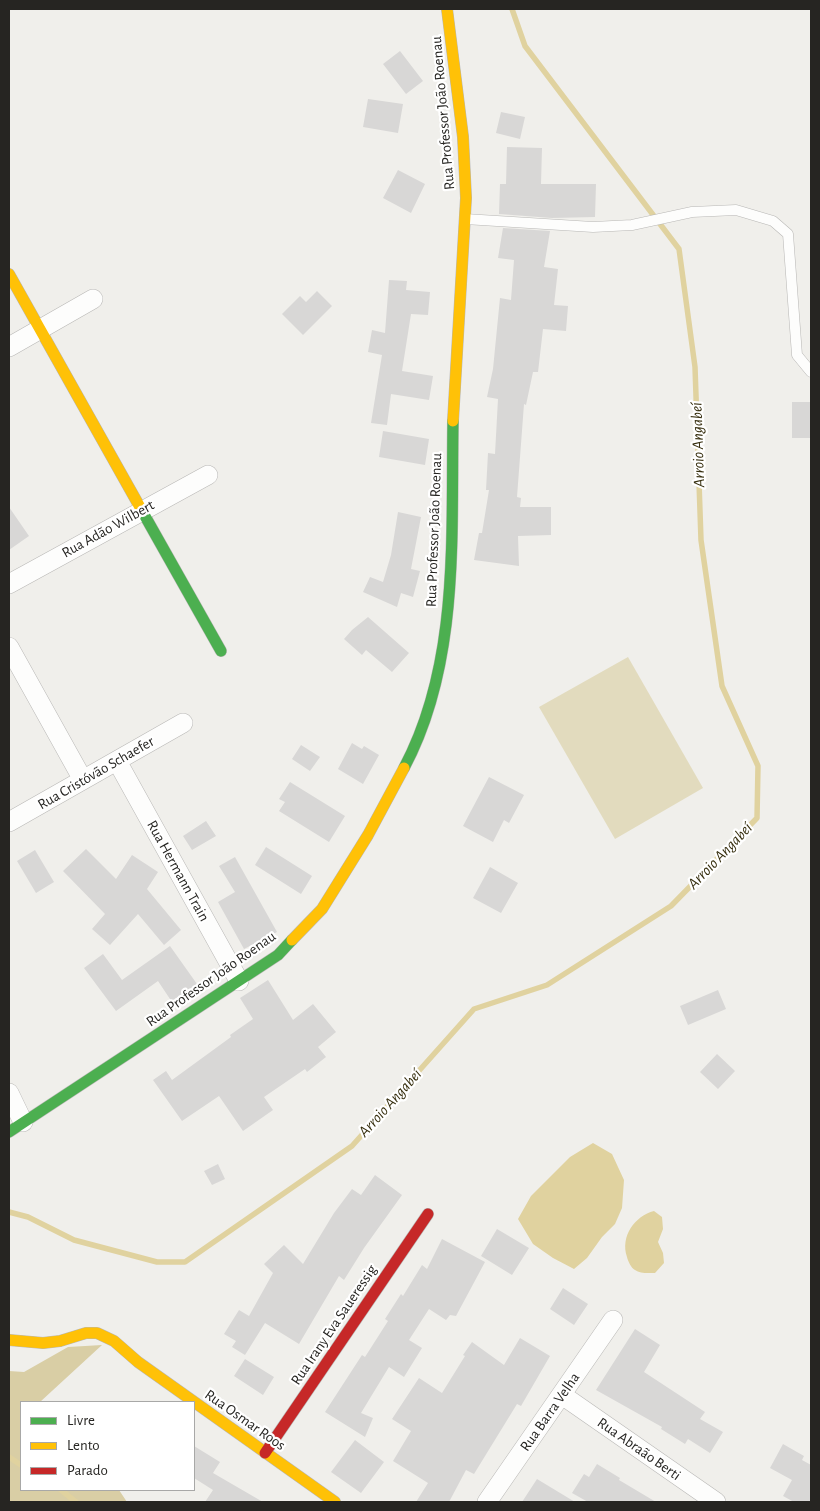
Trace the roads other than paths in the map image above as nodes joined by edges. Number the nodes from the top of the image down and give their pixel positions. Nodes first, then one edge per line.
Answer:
1 (447, 9) edge
2 (465, 219) junction
3 (9, 274) edge
4 (93, 300) dead end
5 (39, 330) junction
6 (9, 347) edge
7 (811, 372) edge
8 (208, 475) dead end
9 (142, 511) junction
10 (9, 584) edge
11 (9, 647) edge
12 (221, 652) dead end
13 (183, 723) dead end
14 (117, 761) junction
15 (83, 780) junction
16 (9, 822) edge
17 (238, 981) junction
18 (9, 1094) edge
19 (16, 1127) edge
20 (428, 1214) dead end
21 (613, 1320) dead end
22 (9, 1340) edge
23 (562, 1395) junction
24 (192, 1401) edge
25 (195, 1403) edge
26 (265, 1453) junction
27 (335, 1502) edge
28 (487, 1502) edge
29 (716, 1502) edge

1 - 2 street, Rua Professor João Roenau
2 - 7 lane
2 - 17 street, Rua Professor João Roenau
3 - 5 street
4 - 5 street
5 - 6 street
5 - 9 street
8 - 9 street, Rua Adão Wilbert
9 - 10 street, Rua Adão Wilbert
9 - 12 street
11 - 15 street
13 - 14 street, Rua Cristóvão Schaefer
14 - 15 street, Rua Cristóvão Schaefer
14 - 17 street, Rua Hermann Train
15 - 16 street, Rua Cristóvão Schaefer
17 - 19 street, Rua Professor João Roenau
18 - 19 street
20 - 26 street, Rua Irany Eva Saueressig
21 - 23 street, Rua Barra Velha
22 - 24 street, Rua Osmar Roos
23 - 28 street, Rua Barra Velha
23 - 29 street, Rua Abraão Berti
25 - 26 street, Rua Osmar Roos
26 - 27 street, Rua Osmar Roos

